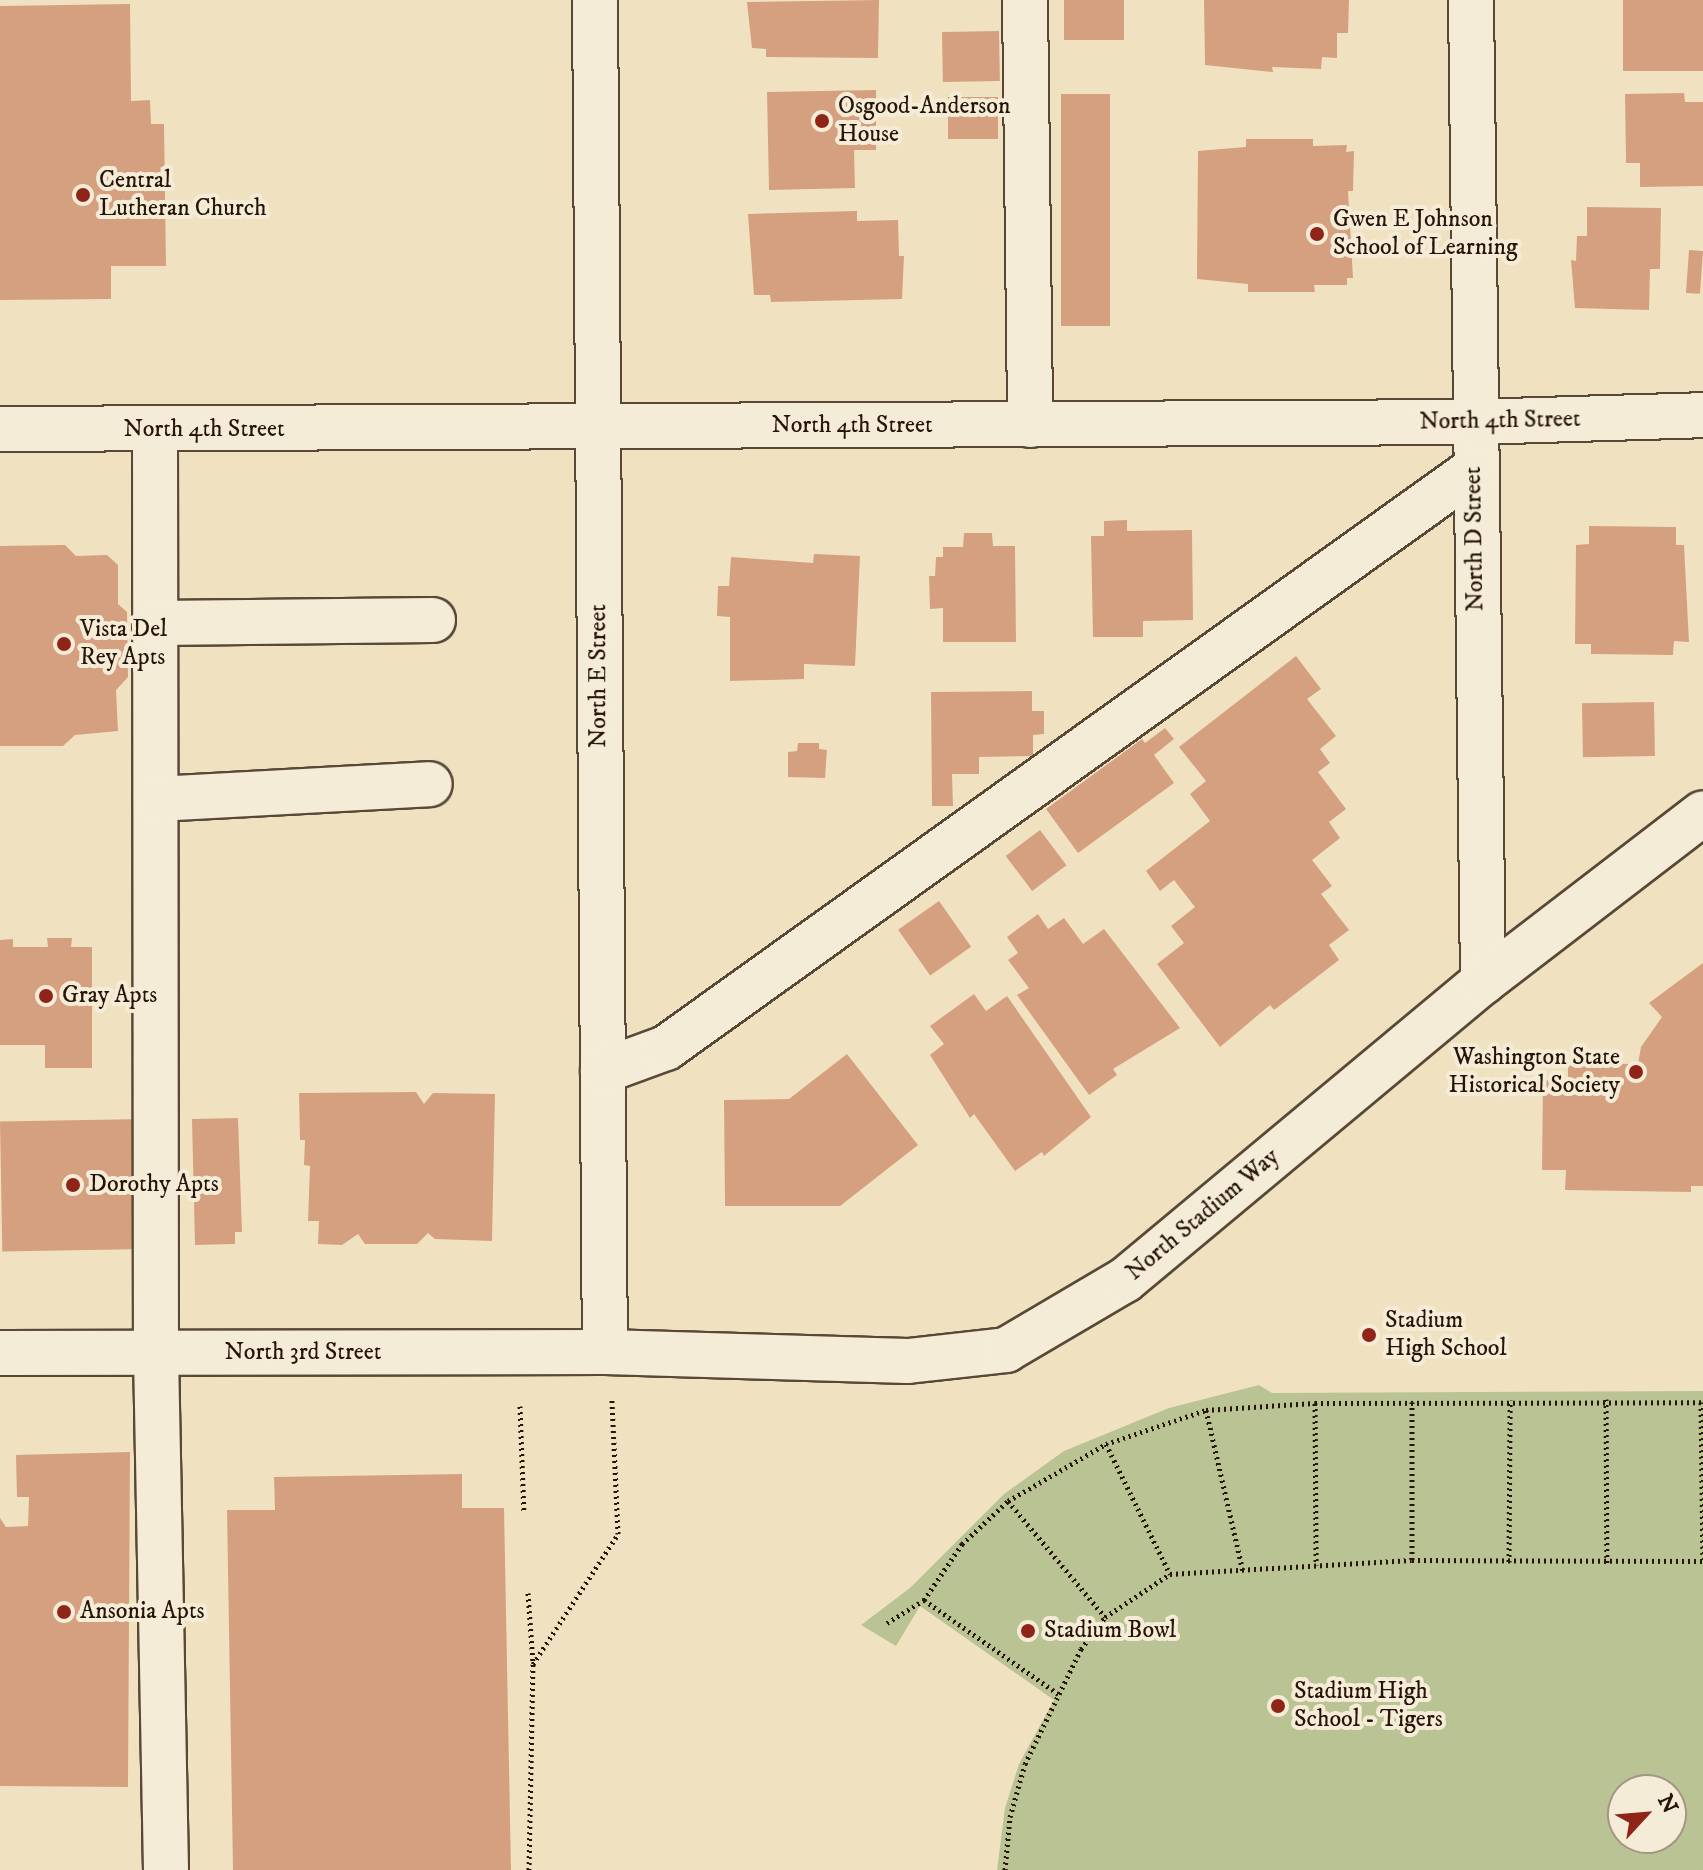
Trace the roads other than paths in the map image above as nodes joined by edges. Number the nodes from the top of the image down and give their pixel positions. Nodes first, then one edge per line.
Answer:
1 (595, 0) edge
2 (1025, 0) edge
3 (1471, 0) edge
4 (1703, 415) edge
5 (1473, 422) junction
6 (1030, 425) junction
7 (597, 427) junction
8 (0, 429) edge
9 (155, 431) junction
10 (1473, 470) junction
11 (433, 620) dead end
12 (156, 623) junction
13 (430, 784) dead end
14 (156, 799) junction
15 (1703, 813) edge
16 (1483, 982) junction
17 (603, 1071) junction
18 (605, 1352) junction
19 (0, 1353) edge
20 (156, 1354) junction
21 (166, 1870) edge

1 - 7 street, North E Street
2 - 6 street
3 - 5 street, North D Street
4 - 5 street, North 4th Street
5 - 6 street, North 4th Street
5 - 10 street, North D Street
6 - 7 street, North 4th Street
7 - 9 street, North 4th Street
7 - 17 street, North E Street
8 - 9 street, North 4th Street
9 - 12 street
10 - 16 street, North D Street
10 - 17 street
11 - 12 street
12 - 14 street
13 - 14 street
14 - 20 street
15 - 16 street, North Stadium Way
16 - 18 street, North Stadium Way
17 - 18 street, North E Street
18 - 20 street, North 3rd Street
19 - 20 street, North 3rd Street
20 - 21 street

